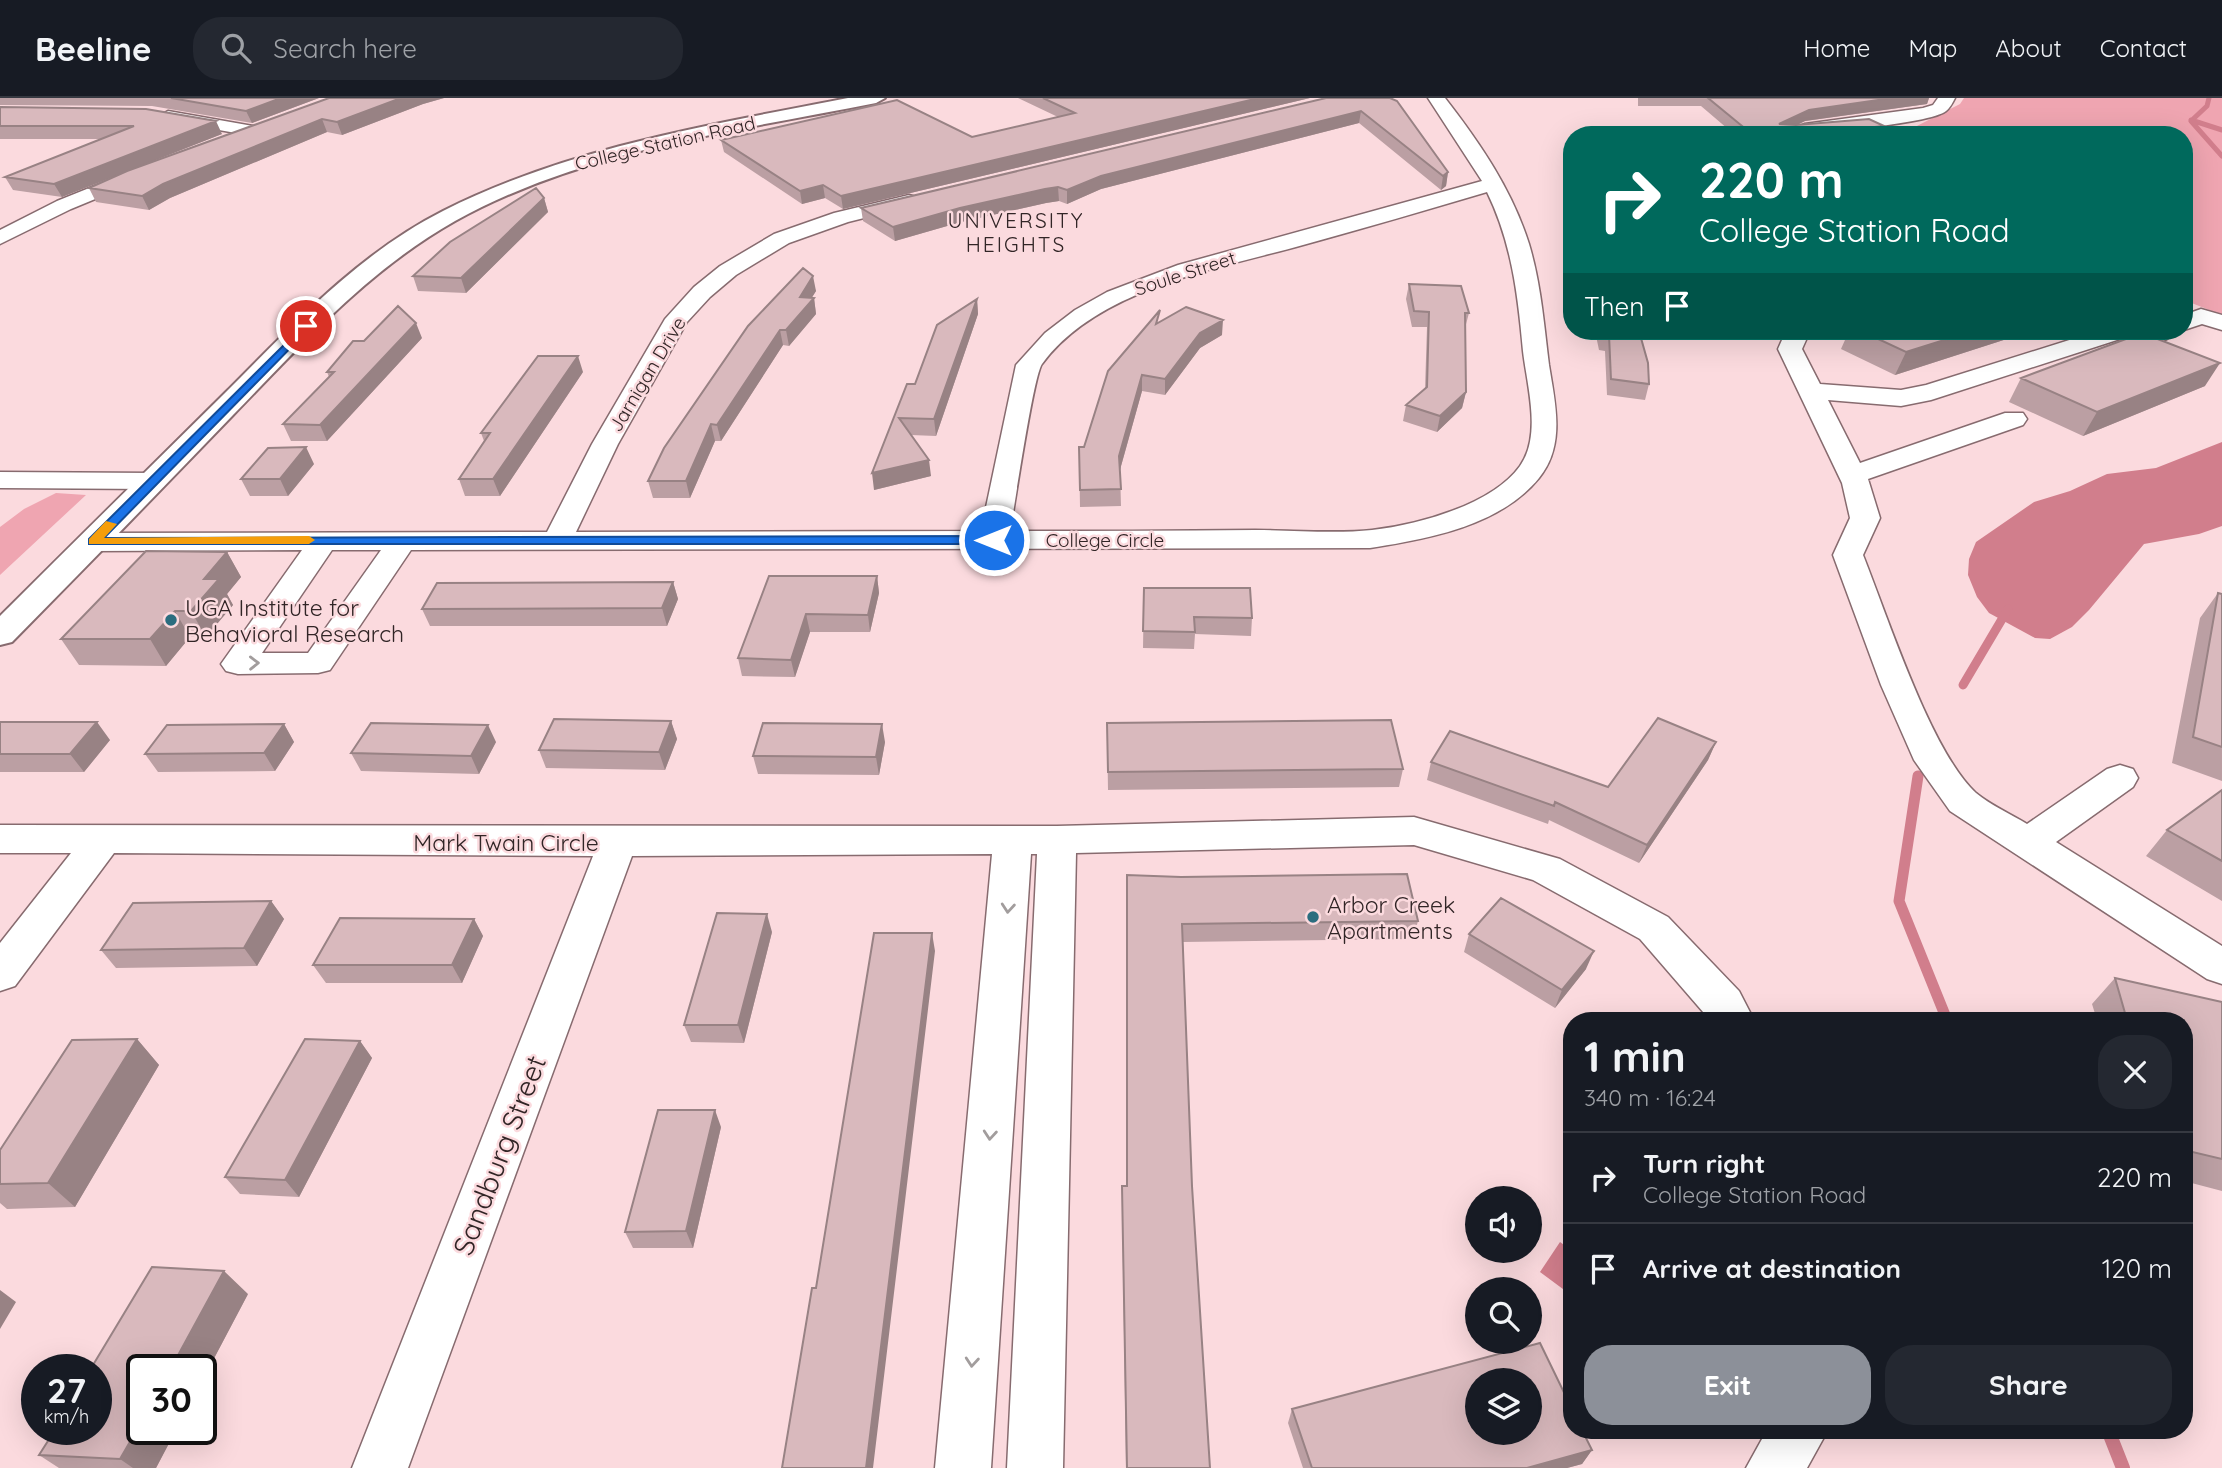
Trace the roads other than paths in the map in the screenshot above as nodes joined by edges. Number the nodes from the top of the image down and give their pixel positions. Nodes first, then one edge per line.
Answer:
1 (873, 98) edge
2 (1436, 98) edge
3 (1947, 98) edge
4 (152, 114) edge
5 (276, 122) edge
6 (1827, 126) edge
7 (253, 131) junction
8 (216, 145) edge
9 (152, 169) edge
10 (1494, 184) junction
11 (930, 196) edge
12 (0, 238) edge
13 (2193, 319) edge
14 (2222, 323) edge
15 (1794, 340) edge
16 (2103, 340) edge
17 (2126, 340) edge
18 (2170, 357) edge
19 (1811, 391) junction
20 (2014, 419) dead end
21 (1852, 475) junction
22 (0, 480) edge
23 (153, 481) junction
24 (558, 539) junction
25 (324, 540) junction
26 (402, 540) junction
27 (994, 540) junction
28 (93, 542) junction
29 (0, 635) edge
30 (2120, 778) dead end
31 (0, 839) edge
32 (1035, 840) junction
33 (103, 841) junction
34 (618, 842) junction
35 (2026, 844) junction
36 (2222, 968) edge
37 (0, 974) edge
38 (1728, 1012) edge
39 (380, 1468) edge
40 (963, 1468) edge
41 (1035, 1468) edge

1 - 23 main road, College Station Road
2 - 10 street, College Circle
3 - 6 street
4 - 7 street
5 - 7 street
7 - 8 street
9 - 12 street
10 - 27 street, Soule Street
10 - 27 street, College Circle
11 - 24 street, Jarnigan Drive
13 - 14 street
15 - 19 street
16 - 19 street
17 - 18 street
19 - 21 street
20 - 21 street
21 - 35 street
22 - 23 street
23 - 28 main road, College Station Road
24 - 26 street, College Circle
24 - 27 street, College Circle
25 - 26 street, College Circle
25 -> 26 street
25 - 28 street, College Circle
28 - 29 main road, College Station Road
30 - 35 street
31 - 33 street, Mark Twain Circle
32 - 34 street, Mark Twain Circle
32 - 38 street, Mark Twain Circle
32 -> 40 street
32 - 41 street
33 - 34 street, Mark Twain Circle
33 - 37 street
34 - 39 street, Sandburg Street
35 - 36 street

